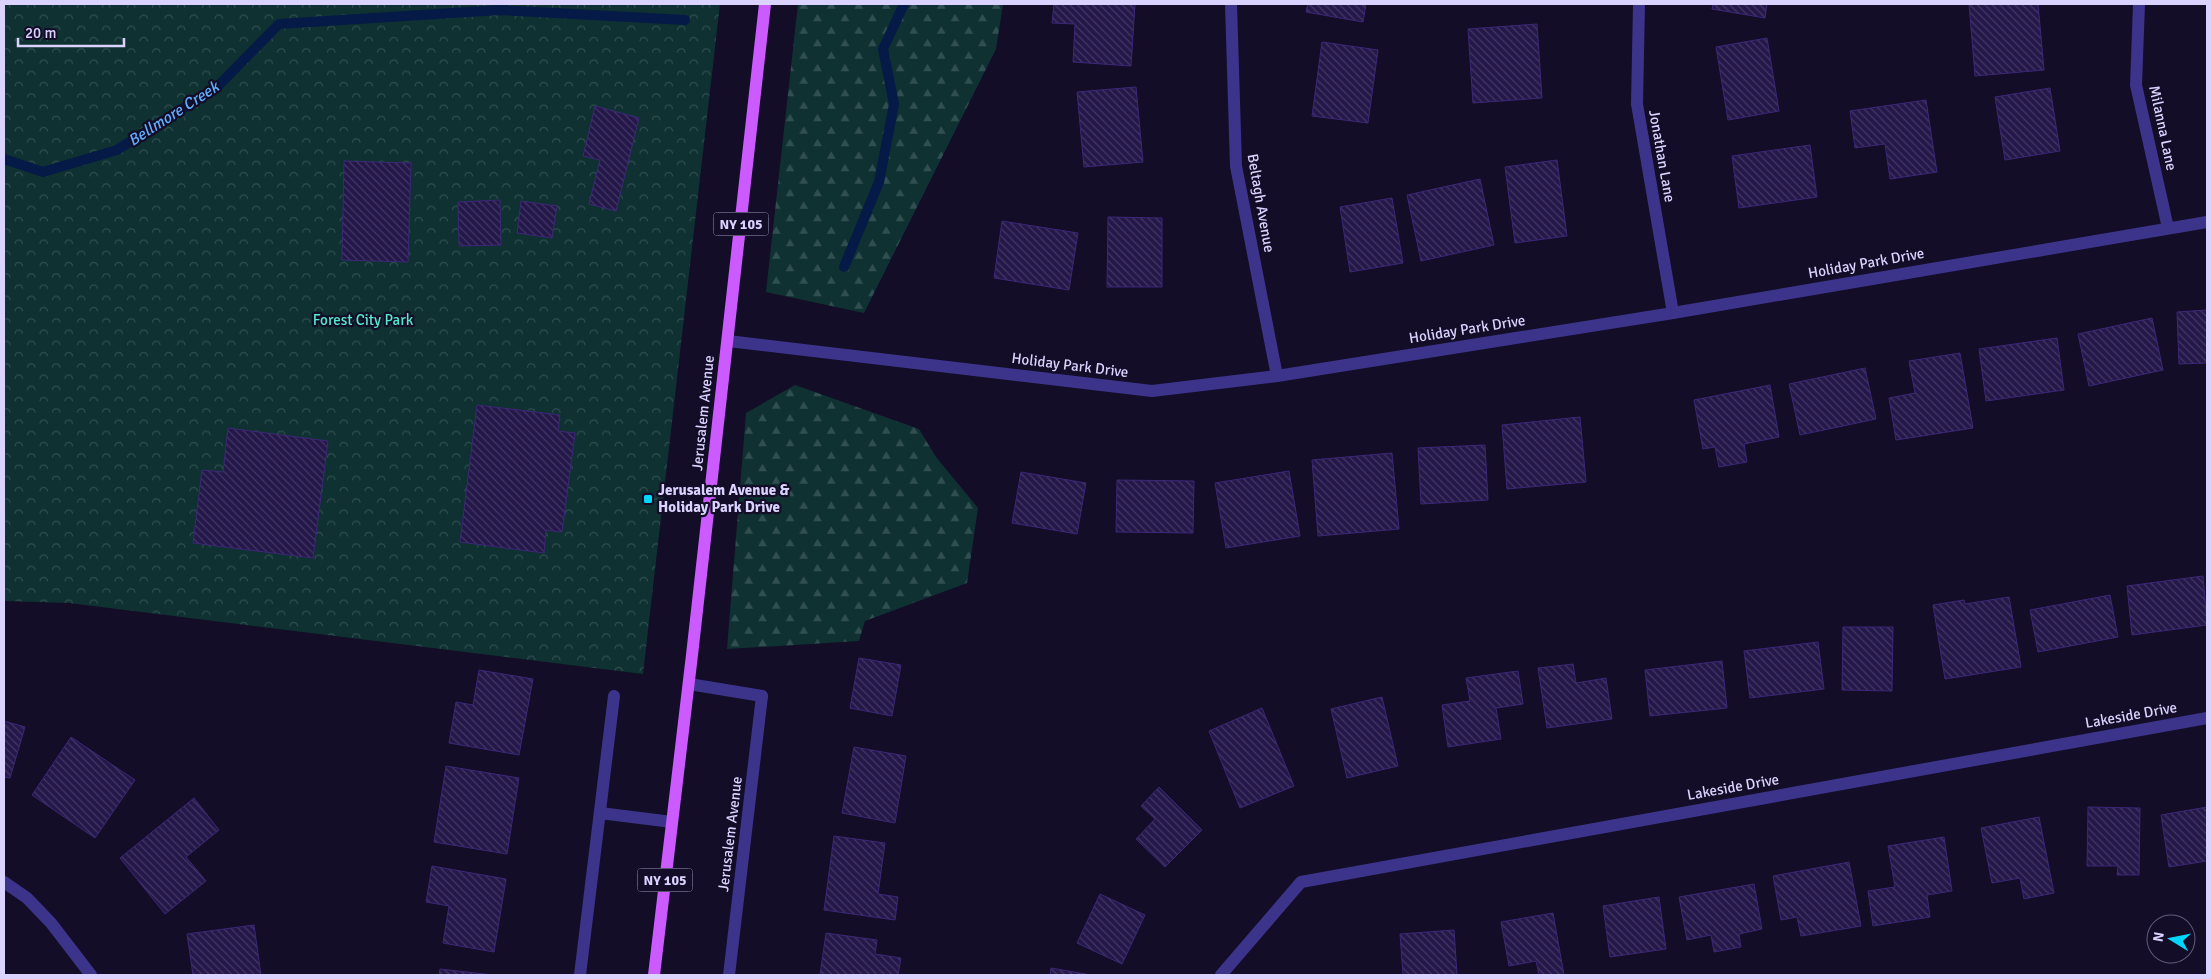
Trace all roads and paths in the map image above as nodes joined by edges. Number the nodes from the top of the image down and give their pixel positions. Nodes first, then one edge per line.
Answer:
1 (765, 4) edge
2 (1231, 4) edge
3 (1639, 4) edge
4 (2139, 4) edge
5 (2207, 222) edge
6 (2168, 228) junction
7 (1673, 313) junction
8 (728, 341) junction
9 (1277, 376) junction
10 (689, 684) junction
11 (614, 696) dead end
12 (2207, 718) edge
13 (600, 813) junction
14 (672, 822) junction
15 (4, 882) edge
16 (91, 975) edge
17 (580, 975) edge
18 (654, 975) edge
19 (729, 975) edge
20 (1221, 975) edge

1 - 8 main road, Jerusalem Avenue / NY 105
2 - 9 street, Beltagh Avenue
3 - 7 street, Jonathan Lane
4 - 6 street, Milanna Lane
5 - 6 street, Holiday Park Drive
6 - 7 street, Holiday Park Drive
7 - 9 street, Holiday Park Drive
8 - 9 street, Holiday Park Drive
8 - 10 main road, Jerusalem Avenue / NY 105
10 - 14 main road, Jerusalem Avenue / NY 105
10 - 19 street, Jerusalem Avenue
11 - 13 street
12 - 20 street, Lakeside Drive
13 - 14 street
13 - 17 street
14 - 18 main road, Jerusalem Avenue / NY 105
15 - 16 street

